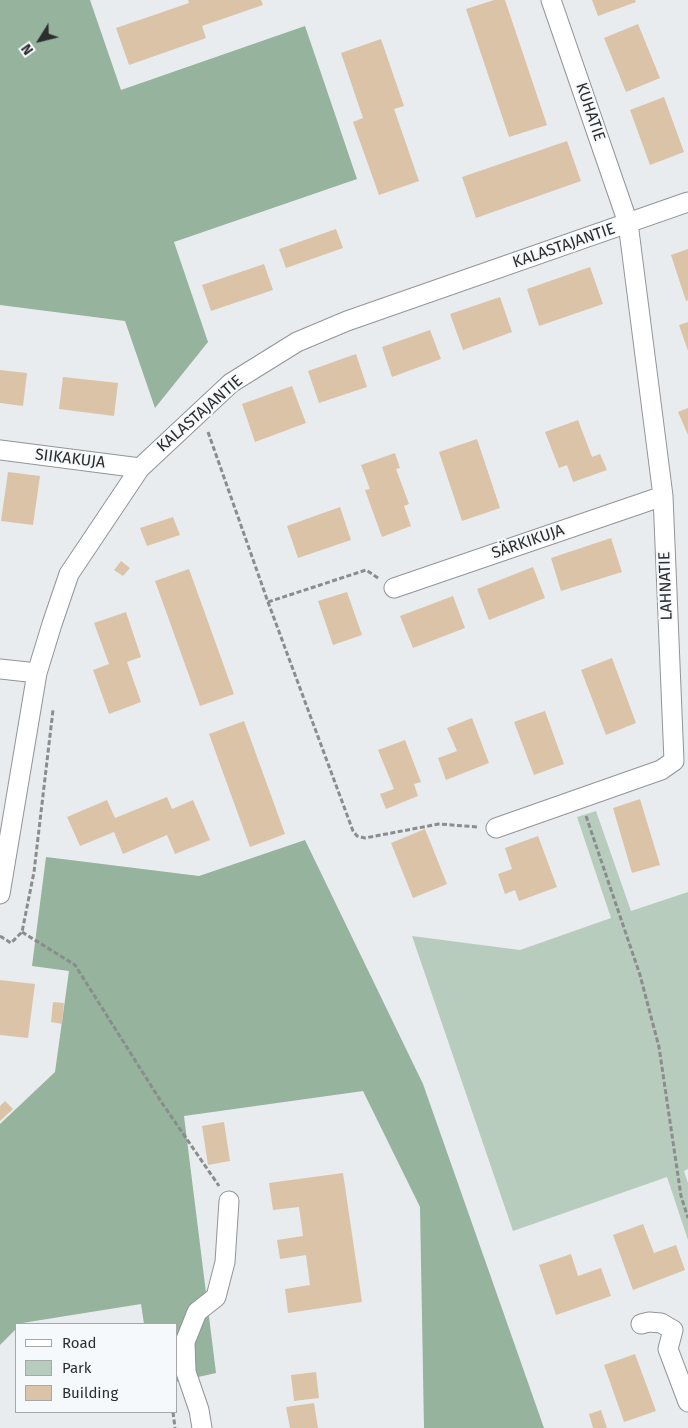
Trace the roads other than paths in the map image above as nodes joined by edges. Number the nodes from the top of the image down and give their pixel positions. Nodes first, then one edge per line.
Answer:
1 (551, 0) edge
2 (688, 202) edge
3 (628, 223) junction
4 (0, 450) edge
5 (140, 468) junction
6 (662, 496) junction
7 (394, 588) road end
8 (0, 669) edge
9 (37, 674) junction
10 (496, 828) road end
11 (0, 894) edge
12 (229, 1201) road end
13 (641, 1324) dead end
14 (681, 1327) edge
15 (688, 1402) edge
16 (200, 1419) edge

1 - 3 street, KUHATIE
2 - 3 street, KALASTAJANTIE
3 - 5 street, KALASTAJANTIE
3 - 6 street, LAHNATIE
4 - 5 street, SIIKAKUJA
5 - 9 street, KALASTAJANTIE
6 - 7 street, SÄRKIKUJA
6 - 10 street, LAHNATIE
8 - 9 street
9 - 11 street, KALASTAJANTIE
12 - 16 street
13 - 14 street
14 - 15 street

